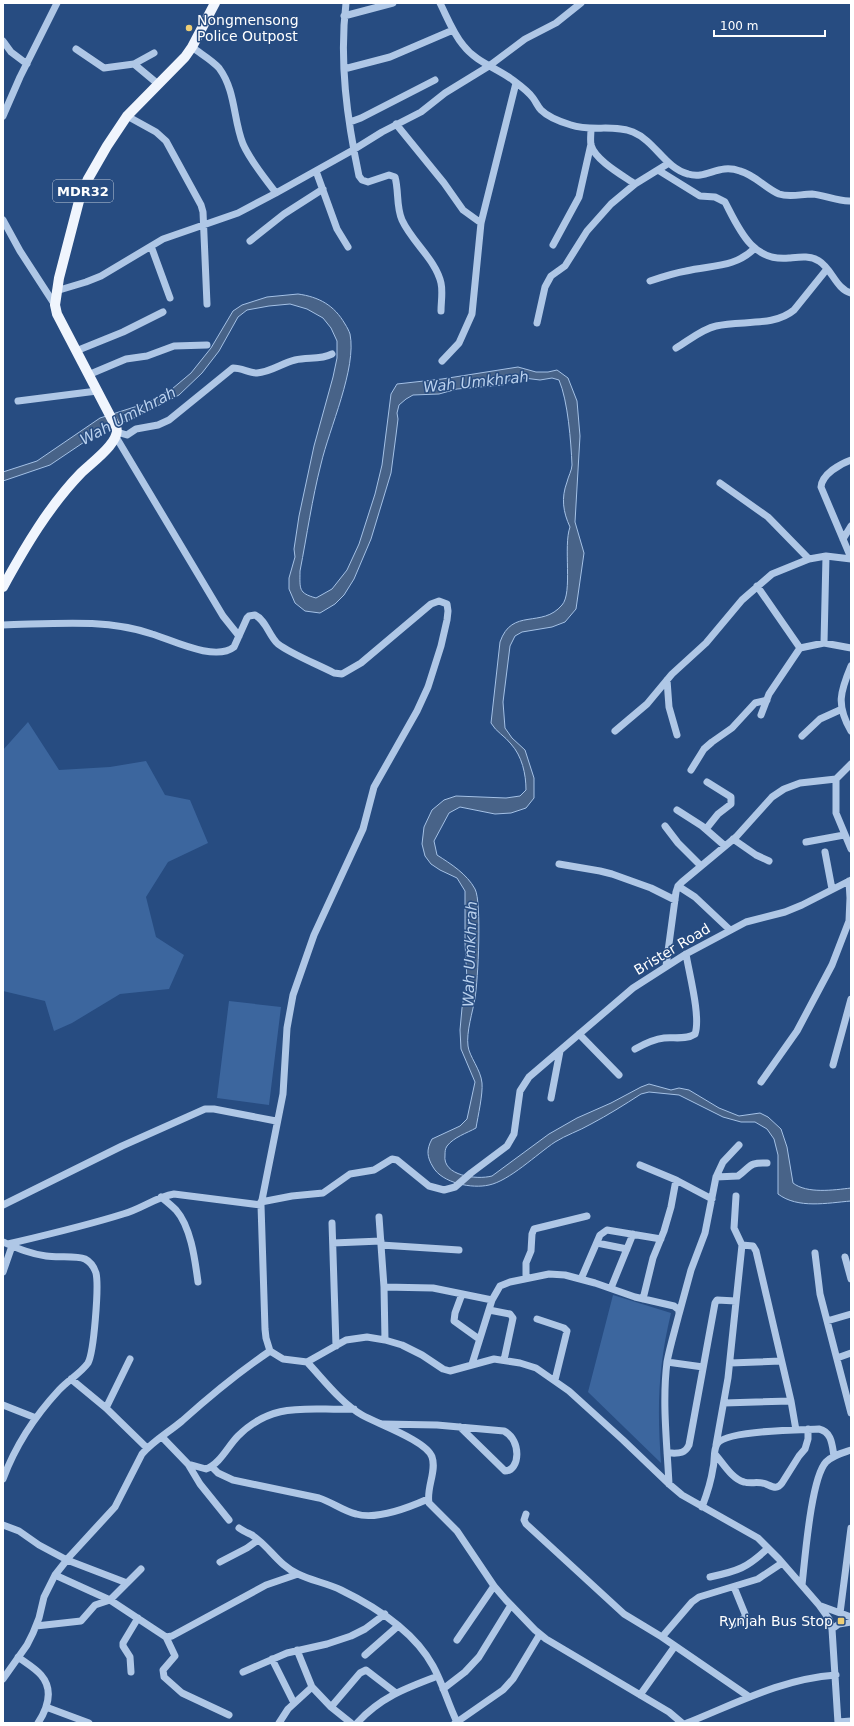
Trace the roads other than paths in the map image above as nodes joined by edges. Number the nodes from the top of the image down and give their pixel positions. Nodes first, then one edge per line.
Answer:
1 (57, 3) edge
2 (215, 3) edge
3 (346, 3) edge
4 (393, 3) edge
5 (440, 3) edge
6 (581, 3) edge
7 (344, 16) junction
8 (453, 30) junction
9 (3, 41) edge
10 (192, 48) junction
11 (76, 49) dead end
12 (154, 53) dead end
13 (27, 64) junction
14 (134, 64) junction
15 (489, 66) junction
16 (344, 69) junction
17 (435, 80) dead end
18 (516, 83) junction
19 (158, 84) junction
20 (3, 116) edge
21 (127, 116) junction
22 (350, 122) junction
23 (396, 124) junction
24 (591, 129) junction
25 (591, 144) junction
26 (353, 150) junction
27 (670, 163) junction
28 (658, 170) junction
29 (316, 171) junction
30 (635, 184) junction
31 (323, 190) junction
32 (276, 193) junction
33 (851, 201) edge
34 (3, 220) edge
35 (481, 223) junction
36 (203, 226) junction
37 (250, 241) dead end
38 (553, 245) dead end
39 (151, 246) junction
40 (348, 247) dead end
41 (755, 248) junction
42 (827, 269) junction
43 (650, 281) dead end
44 (56, 291) junction
45 (851, 293) edge
46 (170, 298) dead end
47 (207, 304) dead end
48 (55, 305) junction
49 (441, 311) dead end
50 (163, 312) dead end
51 (536, 323) dead end
52 (207, 345) dead end
53 (676, 348) dead end
54 (76, 351) junction
55 (332, 354) dead end
56 (442, 360) dead end
57 (88, 375) junction
58 (97, 391) junction
59 (18, 401) dead end
60 (117, 432) junction
61 (851, 460) edge
62 (720, 482) dead end
63 (851, 526) edge
64 (843, 539) junction
65 (826, 556) junction
66 (851, 558) edge
67 (809, 559) junction
68 (756, 586) junction
69 (3, 587) edge
70 (3, 625) edge
71 (239, 636) junction
72 (824, 643) junction
73 (800, 648) junction
74 (851, 648) edge
75 (851, 666) edge
76 (667, 680) junction
77 (767, 700) junction
78 (842, 709) junction
79 (761, 715) dead end
80 (615, 731) dead end
81 (851, 731) edge
82 (677, 735) dead end
83 (802, 736) dead end
84 (851, 764) edge
85 (691, 770) dead end
86 (836, 779) junction
87 (707, 782) dead end
88 (677, 810) dead end
89 (665, 826) dead end
90 (706, 829) junction
91 (844, 835) junction
92 (733, 839) junction
93 (806, 842) dead end
94 (725, 846) junction
95 (851, 850) edge
96 (825, 852) dead end
97 (769, 861) dead end
98 (559, 864) dead end
99 (701, 866) junction
100 (850, 881) edge
101 (678, 886) junction
102 (832, 889) junction
103 (675, 900) junction
104 (730, 930) junction
105 (686, 954) junction
106 (666, 966) junction
107 (851, 1000) edge
108 (579, 1034) junction
109 (635, 1049) dead end
110 (560, 1051) junction
111 (833, 1065) dead end
112 (620, 1075) dead end
113 (761, 1082) dead end
114 (552, 1098) dead end
115 (276, 1121) junction
116 (739, 1146) dead end
117 (767, 1163) dead end
118 (640, 1165) dead end
119 (716, 1176) junction
120 (676, 1180) junction
121 (736, 1196) dead end
122 (161, 1197) junction
123 (712, 1199) junction
124 (261, 1204) junction
125 (3, 1205) edge
126 (587, 1216) dead end
127 (379, 1217) dead end
128 (332, 1223) dead end
129 (633, 1234) junction
130 (661, 1239) junction
131 (333, 1243) junction
132 (381, 1243) junction
133 (597, 1243) junction
134 (8, 1244) edge
135 (742, 1245) junction
136 (627, 1249) junction
137 (459, 1250) dead end
138 (815, 1253) dead end
139 (845, 1257) dead end
140 (3, 1272) edge
141 (526, 1278) junction
142 (581, 1278) junction
143 (851, 1279) edge
144 (198, 1282) dead end
145 (384, 1286) junction
146 (611, 1288) junction
147 (462, 1294) junction
148 (643, 1299) junction
149 (492, 1300) junction
150 (736, 1301) junction
151 (489, 1310) junction
152 (679, 1314) junction
153 (851, 1314) edge
154 (537, 1319) dead end
155 (827, 1321) junction
156 (385, 1340) junction
157 (479, 1340) junction
158 (336, 1346) junction
159 (270, 1351) junction
160 (851, 1353) edge
161 (837, 1358) junction
162 (130, 1359) dead end
163 (504, 1360) junction
164 (781, 1361) junction
165 (307, 1362) junction
166 (668, 1362) junction
167 (730, 1363) junction
168 (472, 1364) junction
169 (703, 1367) junction
170 (71, 1379) junction
171 (555, 1380) junction
172 (791, 1401) junction
173 (724, 1403) junction
174 (3, 1405) edge
175 (106, 1408) junction
176 (354, 1409) junction
177 (851, 1413) edge
178 (36, 1418) junction
179 (379, 1424) junction
180 (460, 1428) junction
181 (808, 1429) junction
182 (796, 1430) junction
183 (162, 1437) junction
184 (716, 1446) junction
185 (147, 1448) junction
186 (851, 1450) edge
187 (667, 1453) junction
188 (715, 1454) junction
189 (834, 1456) junction
190 (188, 1464) junction
191 (212, 1467) junction
192 (3, 1479) edge
193 (669, 1484) junction
194 (428, 1499) junction
195 (702, 1507) junction
196 (526, 1514) dead end
197 (230, 1520) dead end
198 (3, 1524) edge
199 (239, 1528) dead end
200 (851, 1528) edge
201 (258, 1540) junction
202 (768, 1548) junction
203 (67, 1560) junction
204 (220, 1562) dead end
205 (782, 1563) junction
206 (141, 1569) dead end
207 (298, 1574) junction
208 (55, 1575) junction
209 (710, 1577) dead end
210 (127, 1582) junction
211 (802, 1585) junction
212 (494, 1586) junction
213 (734, 1587) junction
214 (110, 1600) junction
215 (511, 1605) junction
216 (819, 1605) junction
217 (840, 1613) junction
218 (385, 1614) junction
219 (851, 1617) edge
220 (138, 1618) junction
221 (851, 1622) edge
222 (732, 1625) dead end
223 (36, 1626) junction
224 (398, 1626) junction
225 (832, 1629) junction
226 (540, 1634) junction
227 (166, 1637) junction
228 (662, 1637) junction
229 (457, 1640) dead end
230 (675, 1646) junction
231 (297, 1650) junction
232 (365, 1655) dead end
233 (18, 1657) junction
234 (272, 1659) junction
235 (131, 1672) dead end
236 (243, 1672) dead end
237 (836, 1675) junction
238 (438, 1676) junction
239 (3, 1679) edge
240 (312, 1686) junction
241 (443, 1689) junction
242 (396, 1693) junction
243 (640, 1695) junction
244 (748, 1696) junction
245 (294, 1703) junction
246 (46, 1707) junction
247 (331, 1707) junction
248 (229, 1715) dead end
249 (851, 1721) edge
250 (456, 1722) edge
251 (38, 1723) edge
252 (90, 1723) edge
253 (279, 1723) edge
254 (351, 1723) edge
255 (357, 1723) edge
256 (682, 1723) edge
257 (687, 1723) edge
258 (838, 1723) edge

1 - 13 street
2 - 10 main road, MDR32
3 - 7 street
4 - 7 street
5 - 8 street
6 - 15 street
7 - 16 street
8 - 15 street
8 - 16 street
9 - 13 street
10 - 19 main road, MDR32
10 - 32 street
11 - 14 street
12 - 14 street
13 - 20 street
14 - 19 street
15 - 18 street
15 - 23 street
16 - 22 street
17 - 22 street
18 - 24 street
18 - 35 street
19 - 21 main road, MDR32
21 - 36 street
21 - 44 main road, MDR32
22 - 26 street
23 - 26 street
23 - 35 street
24 - 25 street
24 - 27 street
25 - 30 street
25 - 38 street
26 - 29 street
26 - 49 street
27 - 28 street
27 - 33 street
28 - 30 street
28 - 41 street
29 - 31 street
29 - 32 street
30 - 51 street
31 - 37 street
31 - 40 street
32 - 36 street
34 - 48 street
35 - 56 street
36 - 39 street
36 - 47 street
39 - 44 street
39 - 46 street
41 - 42 street
41 - 43 street
42 - 45 street
42 - 53 street
44 - 48 main road, MDR32
48 - 54 main road, MDR32
50 - 54 street
52 - 57 street
54 - 57 main road, MDR32
55 - 60 street
57 - 58 main road, MDR32
58 - 59 street
58 - 60 main road, MDR32
60 - 69 main road
60 - 71 street
61 - 64 street
62 - 67 street
63 - 64 street
64 - 66 street
65 - 66 street
65 - 67 street
65 - 72 street
67 - 68 street
68 - 73 street
68 - 76 street
70 - 71 street
71 - 115 street
72 - 73 street
72 - 74 street
73 - 77 street
75 - 78 street
76 - 80 street
76 - 82 street
77 - 79 street
77 - 85 street
78 - 81 street
78 - 83 street
84 - 86 street
86 - 91 street
86 - 92 street
87 - 90 street
88 - 90 street
89 - 99 street
90 - 94 street
91 - 93 street
91 - 95 street
92 - 94 street
92 - 97 street
94 - 99 street
96 - 102 street
98 - 103 street
99 - 101 street
100 - 102 street, Brister Road
100 - 113 street
101 - 103 street
101 - 104 street
102 - 104 street, Brister Road
103 - 106 street
104 - 105 street, Brister Road
105 - 106 street, Brister Road
105 - 109 street
106 - 108 street, Brister Road
107 - 111 street
108 - 110 street, Brister Road
108 - 112 street
110 - 114 street
110 - 124 street, Brister Road
115 - 124 street
115 - 125 street
116 - 119 street
117 - 119 street
118 - 120 street
119 - 123 street
120 - 123 street
120 - 130 street
121 - 135 street
122 - 124 street
122 - 134 street
122 - 144 street
123 - 152 street
124 - 159 street
126 - 141 street
127 - 132 street
128 - 131 street
129 - 130 street
129 - 133 street
129 - 136 street
130 - 148 street
131 - 132 street
131 - 158 street
132 - 137 street
132 - 145 street
133 - 136 street
133 - 142 street
134 - 140 street
134 - 170 street
135 - 150 street
135 - 164 street
136 - 146 street
138 - 155 street
139 - 143 street
141 - 142 street
141 - 149 street
142 - 146 street
145 - 147 street
145 - 156 street
146 - 148 street
147 - 149 street
147 - 157 street
148 - 152 street
149 - 151 street
150 - 167 street
150 - 169 street
151 - 157 street
151 - 163 street
152 - 166 street
153 - 155 street
154 - 171 street
155 - 161 street
156 - 158 street
156 - 168 street
157 - 168 street
158 - 165 street
159 - 165 street
159 - 183 street
160 - 161 street
161 - 177 street
162 - 175 street
163 - 168 street
163 - 171 street
164 - 167 street
164 - 172 street
165 - 176 street
166 - 169 street
166 - 187 street
167 - 173 street
169 - 187 street
170 - 175 street
170 - 178 street
171 - 193 street
172 - 173 street
172 - 182 street
173 - 184 street
174 - 178 street
175 - 185 street
176 - 179 street
176 - 191 street
178 - 192 street
179 - 180 street
179 - 194 street
180 - 180 street
181 - 182 street
181 - 188 street
181 - 189 street
182 - 184 street
183 - 185 street
183 - 190 street
184 - 188 street
185 - 203 street
186 - 189 street
187 - 193 street
188 - 195 street
189 - 211 street
190 - 191 street
190 - 197 street
191 - 194 street
193 - 195 street
194 - 212 street
195 - 202 street
196 - 228 street
198 - 203 street
199 - 201 street
200 - 217 street
201 - 204 street
201 - 207 street
202 - 205 street
202 - 209 street
203 - 208 street
203 - 210 street
205 - 211 street
205 - 213 street
206 - 210 street
207 - 218 street
207 - 227 street
208 - 214 street
208 - 223 street
210 - 214 street
211 - 216 street
212 - 215 street
212 - 229 street
213 - 222 street
213 - 228 street
214 - 220 street
214 - 223 street
215 - 226 street
215 - 241 street
216 - 217 street
216 - 225 street
217 - 219 street
218 - 224 street
218 - 231 street
220 - 227 street
220 - 235 street
221 - 225 street
223 - 233 street
224 - 232 street
224 - 238 street
225 - 237 street
226 - 243 street
226 - 250 street
227 - 248 street
228 - 230 street
230 - 243 street
230 - 244 street
231 - 234 street
231 - 240 street
233 - 239 street
233 - 246 street
234 - 236 street
234 - 245 street
237 - 244 street
237 - 258 street
238 - 241 street
238 - 242 street
240 - 245 street
240 - 247 street
241 - 250 street
242 - 247 street
242 - 255 street
243 - 256 street
244 - 257 street
245 - 253 street
246 - 251 street
246 - 252 street
247 - 254 street
249 - 258 street

